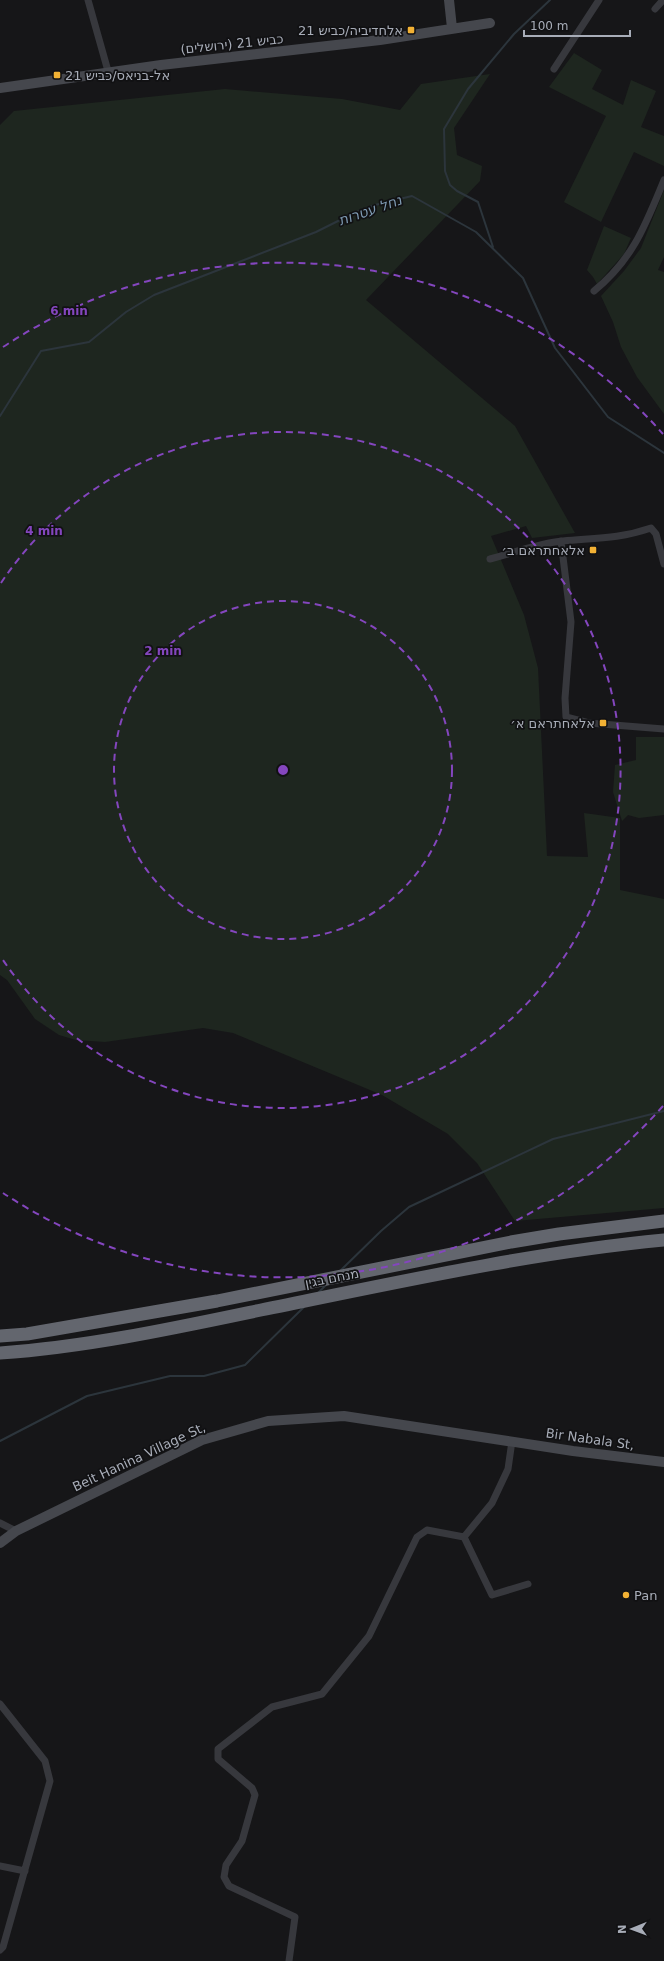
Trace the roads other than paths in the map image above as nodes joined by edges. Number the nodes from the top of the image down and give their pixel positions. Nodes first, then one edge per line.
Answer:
1 (88, 0) edge
2 (449, 0) edge
3 (599, 0) edge
4 (663, 0) edge
5 (655, 9) dead end
6 (490, 23) dead end
7 (452, 28) junction
8 (554, 69) dead end
9 (108, 72) junction
10 (0, 88) edge
11 (664, 180) edge
12 (594, 291) dead end
13 (561, 541) junction
14 (490, 558) dead end
15 (664, 564) edge
16 (664, 729) edge
17 (664, 1222) edge
18 (664, 1240) edge
19 (0, 1336) edge
20 (0, 1353) edge
21 (512, 1441) junction
22 (664, 1462) edge
23 (0, 1522) edge
24 (16, 1531) junction
25 (464, 1537) junction
26 (0, 1543) edge
27 (528, 1584) dead end
28 (0, 1704) edge
29 (0, 1866) edge
30 (25, 1871) junction
31 (0, 1950) edge
32 (289, 1961) edge

1 - 9 street
2 - 7 street
3 - 8 street
4 - 5 street
6 - 7 street, כביש 21 (ירושלים)
7 - 9 street, כביש 21 (ירושלים)
9 - 10 street, כביש 21 (ירושלים)
11 - 12 street
13 - 14 street
13 - 15 street
13 - 16 street
17 - 19 highway, מנחם בגין
18 - 20 highway, מנחם בגין
21 - 22 street, Bir Nabala St,
21 - 24 street, Beit Hanina Village St,
21 - 25 street
23 - 24 street
24 - 26 street, Beit Hanina Village St,
25 - 27 street
25 - 32 street
28 - 30 street
29 - 30 street
30 - 31 street

